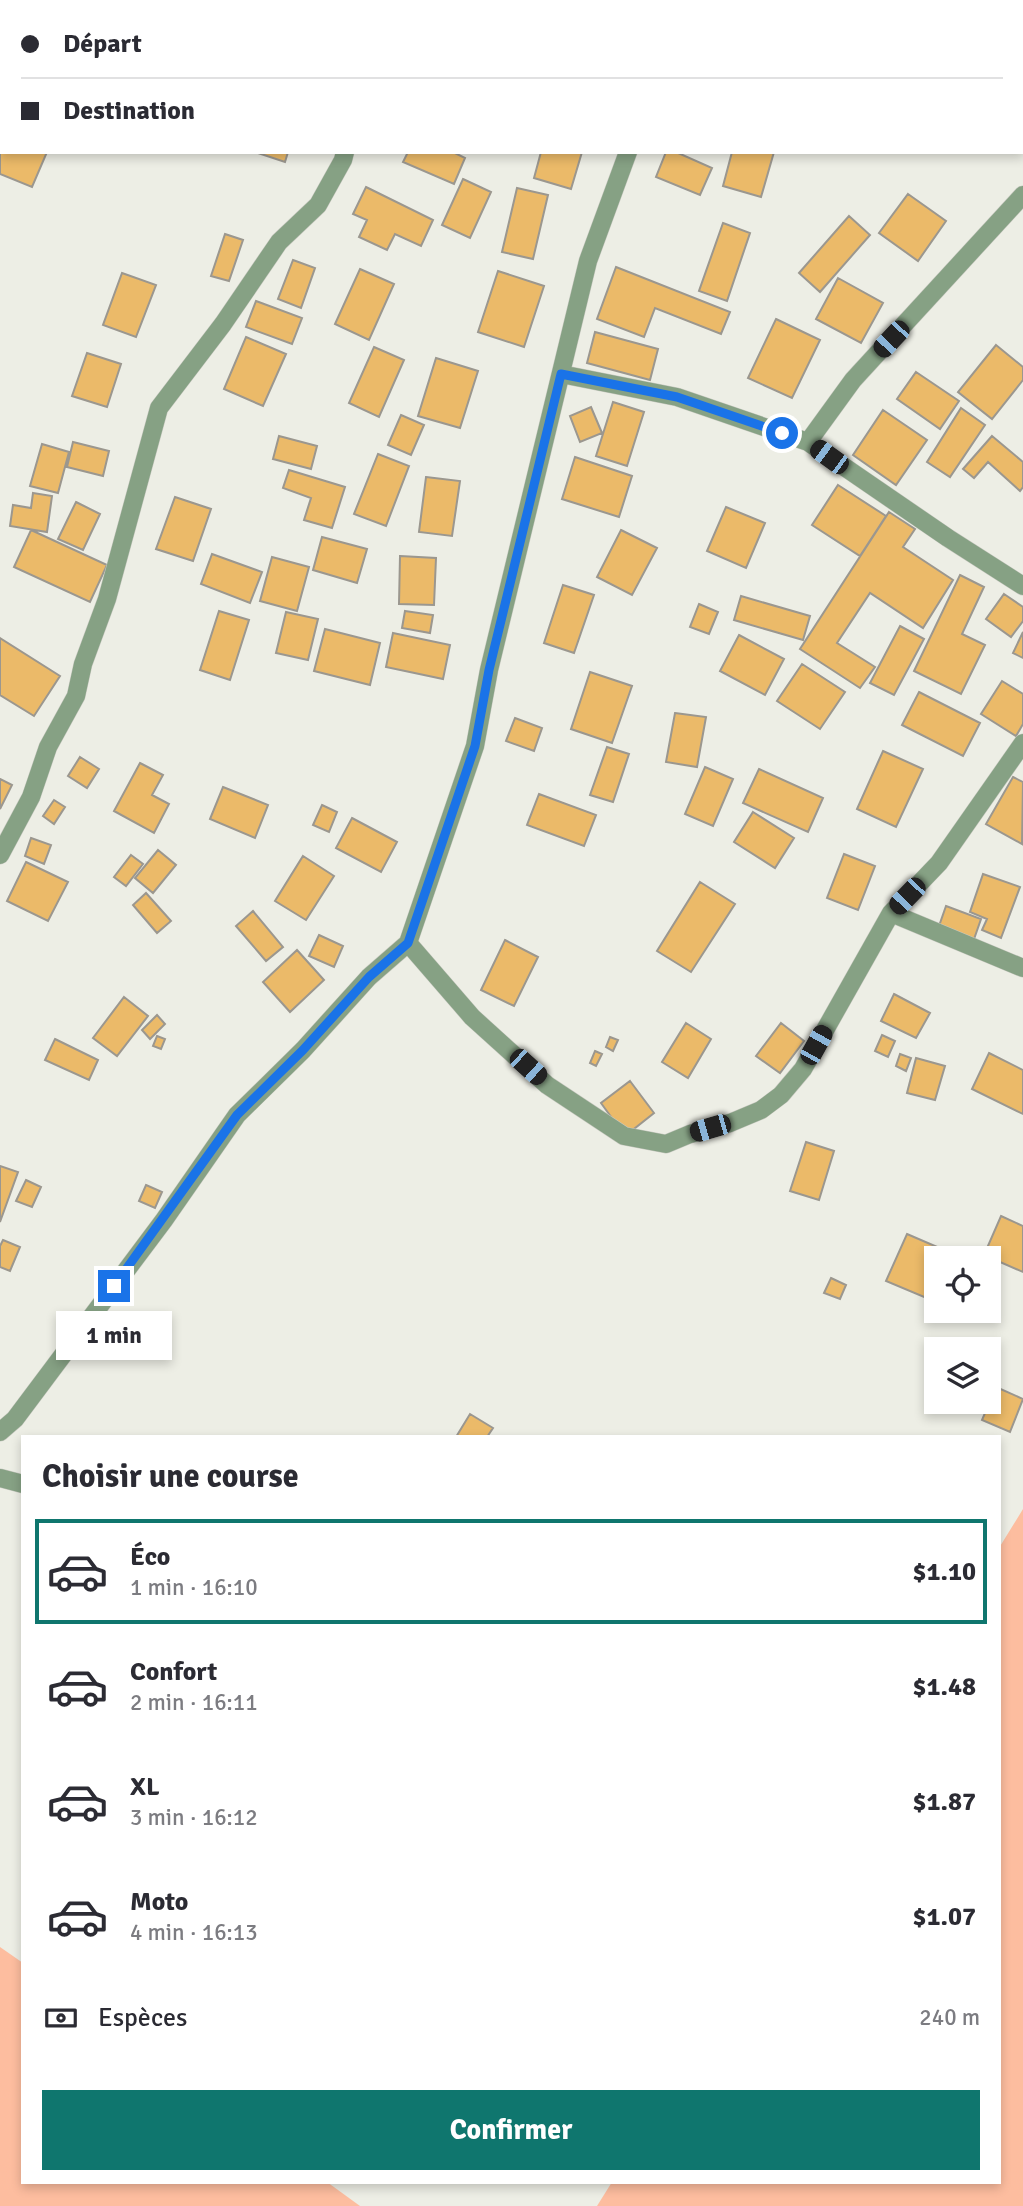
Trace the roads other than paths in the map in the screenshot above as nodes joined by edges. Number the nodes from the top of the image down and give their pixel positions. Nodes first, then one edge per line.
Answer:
1 (344, 154) edge
2 (627, 154) edge
3 (1023, 195) edge
4 (561, 374) junction
5 (808, 442) junction
6 (1023, 586) edge
7 (1023, 743) edge
8 (0, 855) edge
9 (891, 913) junction
10 (408, 943) junction
11 (1023, 968) edge
12 (0, 1432) edge
13 (0, 1478) edge
14 (21, 1483) edge

1 - 8 street
2 - 4 street
3 - 5 street
4 - 5 street
4 - 10 street
5 - 6 street
7 - 9 street
9 - 10 street
9 - 11 street
10 - 12 street
13 - 14 street

